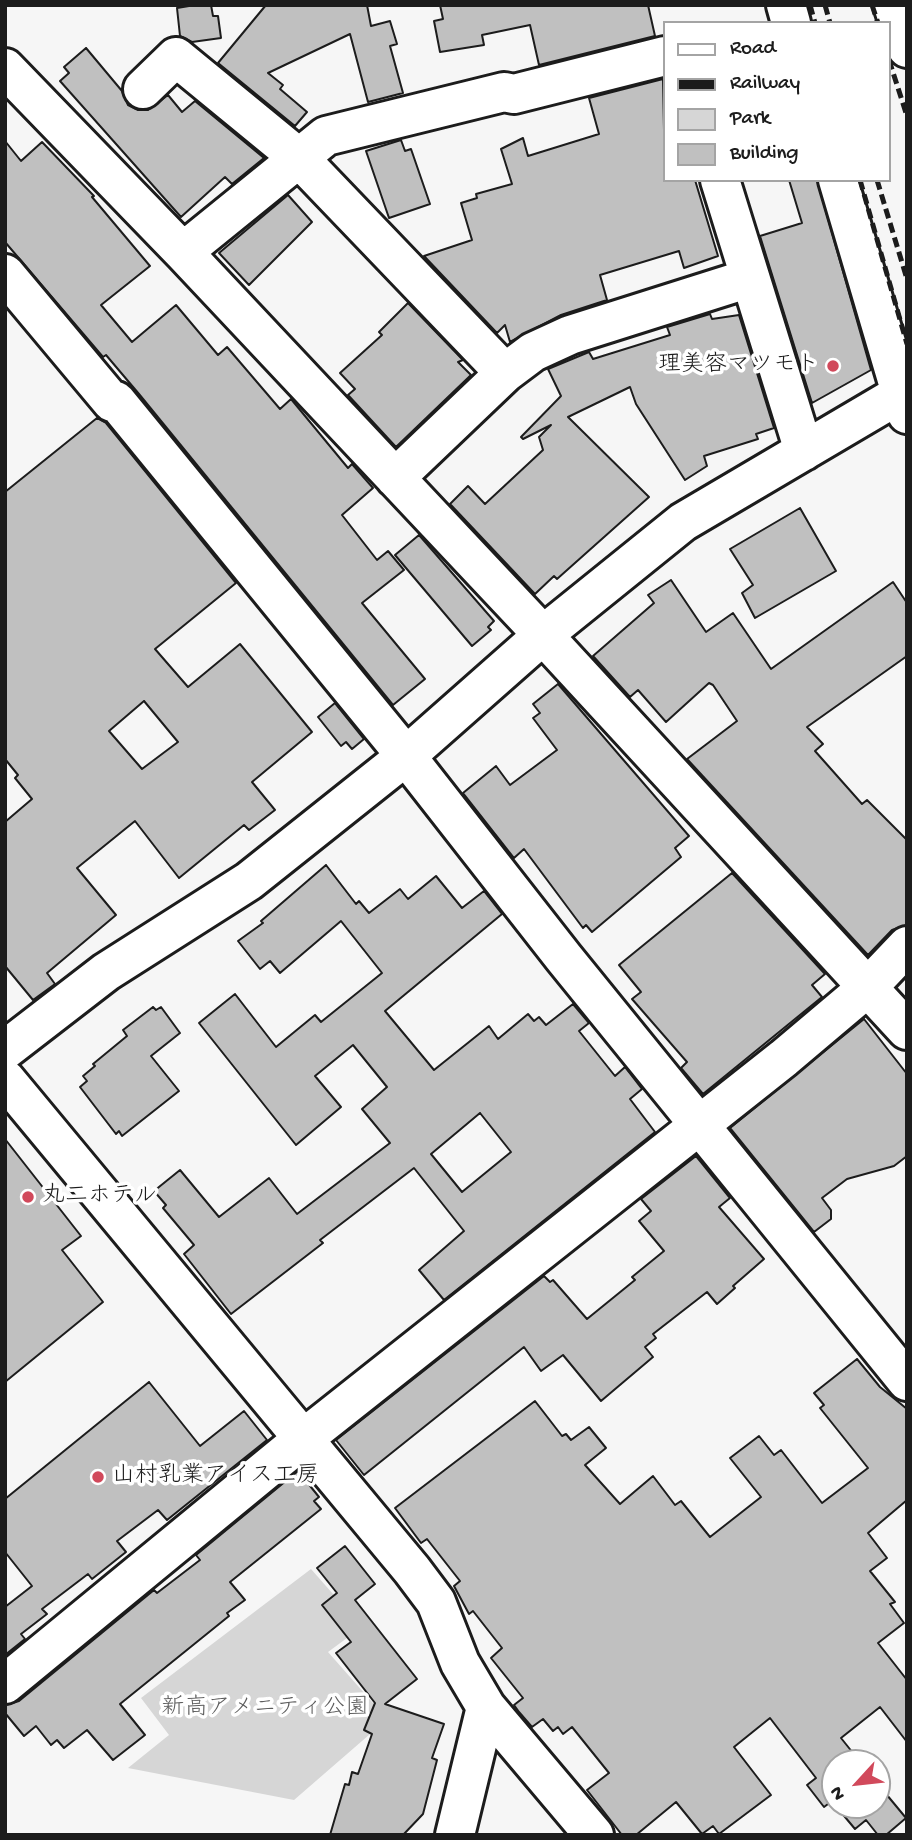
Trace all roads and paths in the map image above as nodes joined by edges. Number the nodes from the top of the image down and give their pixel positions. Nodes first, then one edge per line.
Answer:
1 (893, 5) edge
2 (907, 48) edge
3 (664, 57) edge
4 (5, 68) edge
5 (143, 89) dead end
6 (299, 158) junction
7 (721, 182) edge
8 (839, 182) edge
9 (183, 252) junction
10 (5, 274) edge
11 (750, 278) junction
12 (505, 373) junction
13 (905, 399) edge
14 (804, 451) junction
15 (395, 478) junction
16 (542, 635) junction
17 (406, 756) junction
18 (907, 946) edge
19 (868, 987) junction
20 (907, 1030) edge
21 (5, 1050) edge
22 (5, 1079) edge
23 (698, 1124) junction
24 (907, 1381) edge
25 (303, 1439) junction
26 (5, 1684) edge
27 (486, 1707) junction
28 (455, 1835) edge
29 (594, 1835) edge

1 - 2 street
3 - 6 street
4 - 9 street
5 - 6 street
6 - 9 street
6 - 12 street
7 - 11 street
8 - 13 street
9 - 15 street
10 - 17 street
11 - 12 street
11 - 14 street
12 - 15 street
13 - 14 street
14 - 16 street
15 - 16 street
16 - 17 street
16 - 19 street
17 - 21 street
17 - 23 street
18 - 19 street
19 - 20 street
19 - 23 street
22 - 25 street
23 - 24 street
23 - 25 street
25 - 26 street
25 - 27 street
27 - 28 street
27 - 29 street

